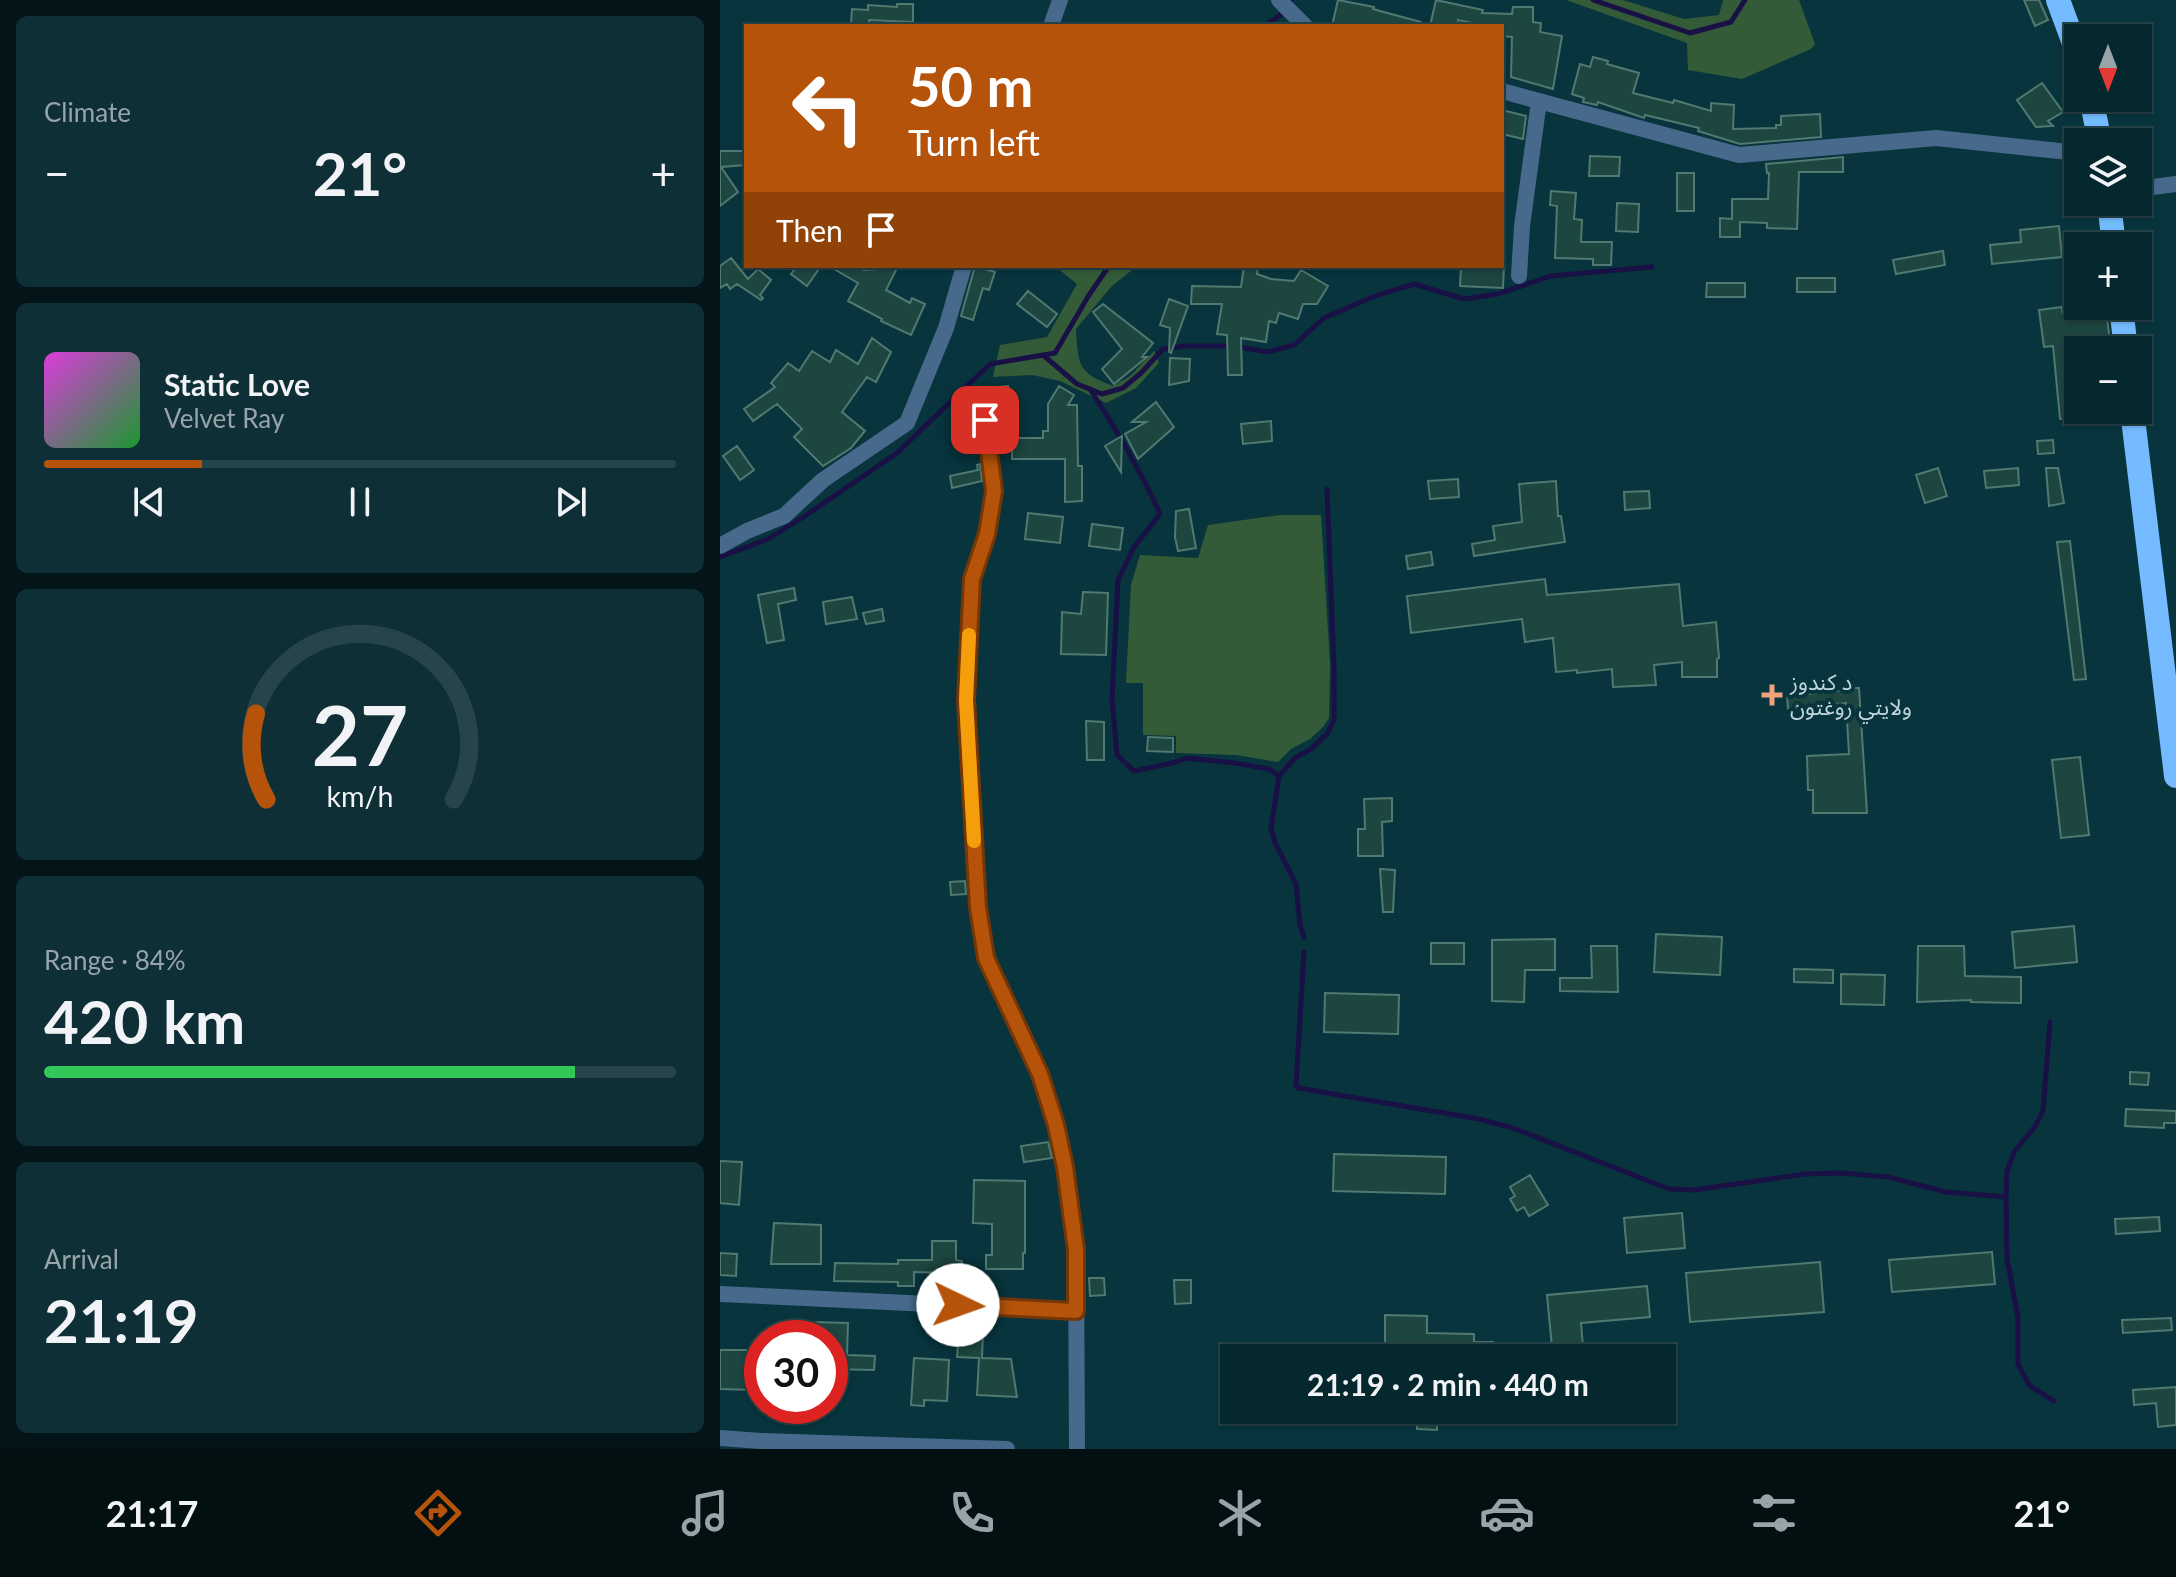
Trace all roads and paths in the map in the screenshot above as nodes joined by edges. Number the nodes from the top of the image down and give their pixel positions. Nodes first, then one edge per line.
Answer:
1 (1060, 0) edge
2 (1279, 0) edge
3 (2058, 0) edge
4 (1052, 24) edge
5 (1303, 24) edge
6 (2067, 24) edge
7 (1504, 92) edge
8 (1539, 101) junction
9 (2064, 152) edge
10 (2176, 184) edge
11 (2152, 187) edge
12 (963, 268) edge
13 (1519, 276) dead end
14 (985, 420) dead end
15 (2134, 424) edge
16 (720, 546) edge
17 (2176, 776) edge
18 (720, 1294) edge
19 (1076, 1311) junction
20 (720, 1438) edge
21 (760, 1445) edge
22 (1007, 1449) edge
23 (1077, 1449) edge

1 - 4 street
2 - 5 street
3 - 6 highway
7 - 8 street
8 - 9 street
8 - 13 street
10 - 11 street
12 - 16 street
14 - 19 street
15 - 17 highway
18 - 19 street
19 - 23 street
20 - 21 street
21 - 22 street

